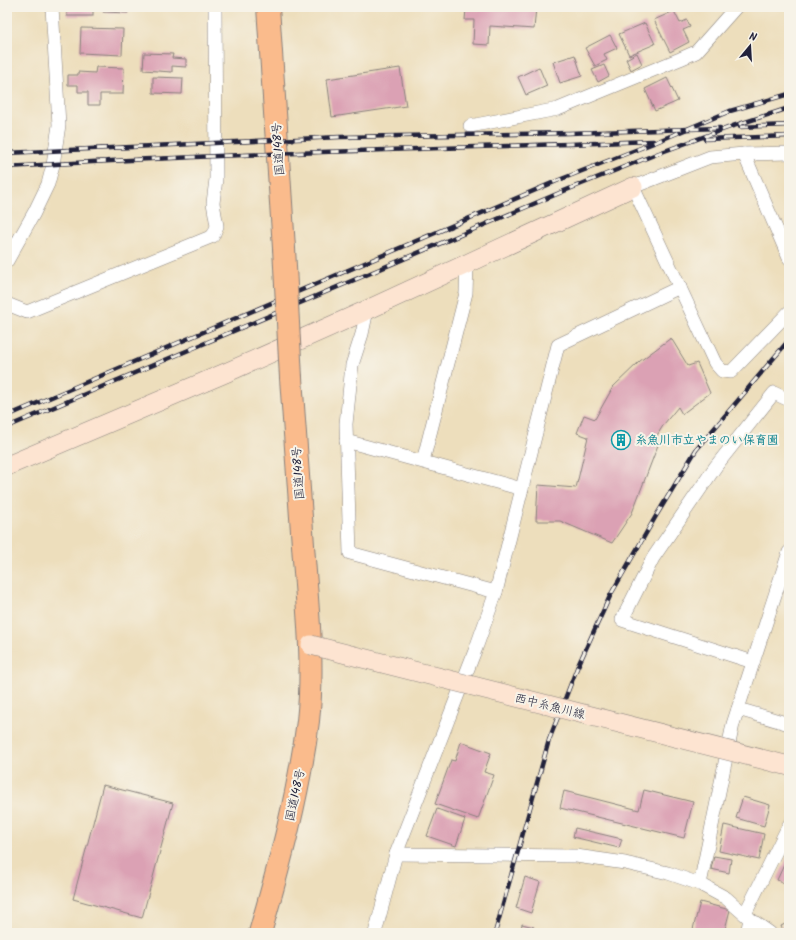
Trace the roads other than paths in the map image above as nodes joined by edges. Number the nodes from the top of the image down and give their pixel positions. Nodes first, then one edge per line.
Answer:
1 (52, 7) edge
2 (215, 7) edge
3 (268, 7) edge
4 (736, 7) edge
5 (470, 126) dead end
6 (789, 153) edge
7 (744, 154) junction
8 (632, 187) junction
9 (789, 258) edge
10 (7, 261) edge
11 (467, 265) junction
12 (680, 287) junction
13 (7, 304) edge
14 (367, 310) junction
15 (789, 312) edge
16 (789, 400) edge
17 (346, 441) junction
18 (423, 461) junction
19 (7, 466) edge
20 (522, 489) junction
21 (789, 552) edge
22 (496, 592) junction
23 (311, 645) junction
24 (753, 662) junction
25 (738, 709) junction
26 (789, 724) edge
27 (789, 766) edge
28 (789, 825) edge
29 (396, 854) junction
30 (700, 884) junction
31 (748, 916) junction
32 (260, 933) edge
33 (375, 933) edge
34 (746, 933) edge
35 (770, 933) edge

1 - 10 street
2 - 13 street
3 - 23 highway, 国道148号, bridge
4 - 5 street
6 - 7 street
7 - 8 street
7 - 9 street
8 - 11 street
8 - 12 street
11 - 14 street
11 - 18 street
12 - 15 street
12 - 20 street
14 - 17 street
14 - 19 street
16 - 24 street
17 - 18 street
17 - 22 street
18 - 20 street
20 - 22 street
21 - 24 street
22 - 29 street
23 - 27 street, 西中糸魚川線, bridge
23 - 32 highway, 国道148号
24 - 25 street
25 - 26 street
25 - 30 street
28 - 31 street
29 - 30 street
29 - 33 street
30 - 31 street
31 - 34 street
31 - 35 street

